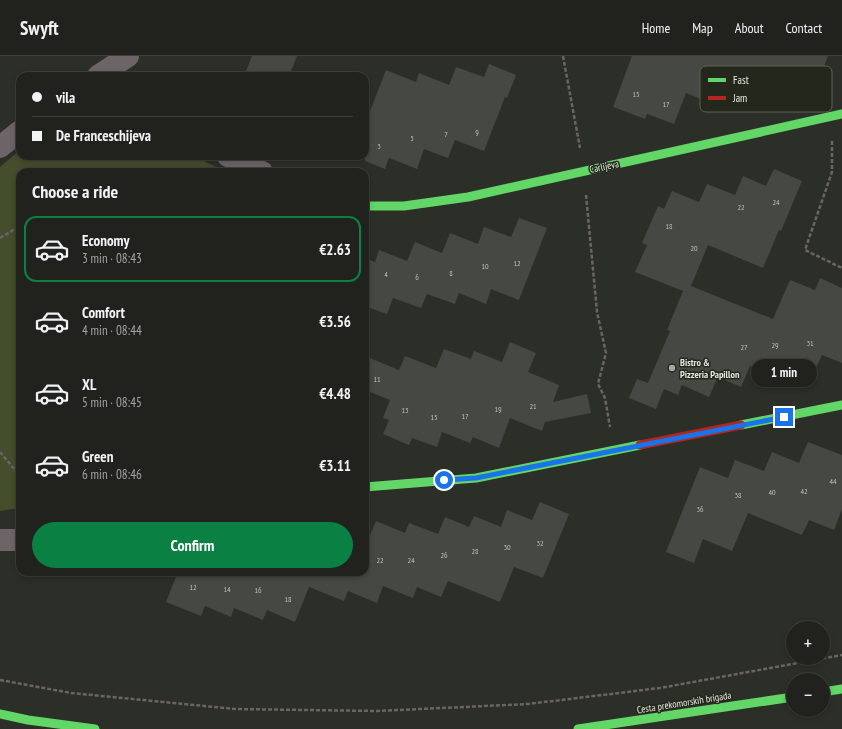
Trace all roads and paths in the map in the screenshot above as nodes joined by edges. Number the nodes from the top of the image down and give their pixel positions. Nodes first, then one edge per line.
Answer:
1 (128, 56) edge
2 (563, 56) edge
3 (104, 72) edge
4 (842, 114) edge
5 (832, 116) junction
6 (16, 134) edge
7 (0, 147) edge
8 (236, 160) edge
9 (254, 168) edge
10 (584, 171) junction
11 (369, 206) edge
12 (16, 228) edge
13 (0, 238) edge
14 (842, 268) edge
15 (842, 405) edge
16 (614, 451) junction
17 (0, 452) edge
18 (16, 471) edge
19 (369, 487) edge
20 (0, 540) edge
21 (16, 540) edge
22 (842, 655) edge
23 (0, 680) edge
24 (842, 689) edge
25 (830, 691) edge
26 (786, 698) edge
27 (0, 714) edge
28 (95, 729) edge
29 (578, 729) edge

1 - 3 street
2 - 10 path
4 - 5 street, Carlijeva
5 - 10 street, Carlijeva
5 - 14 path
6 - 7 street
8 - 9 street
10 - 11 street, Carlijeva
10 - 16 path
12 - 13 path
15 - 16 street
16 - 19 street
17 - 18 path
20 - 21 street
22 - 23 path
24 - 25 street
26 - 29 street, Cesta prekomorskih brigada
27 - 28 street

